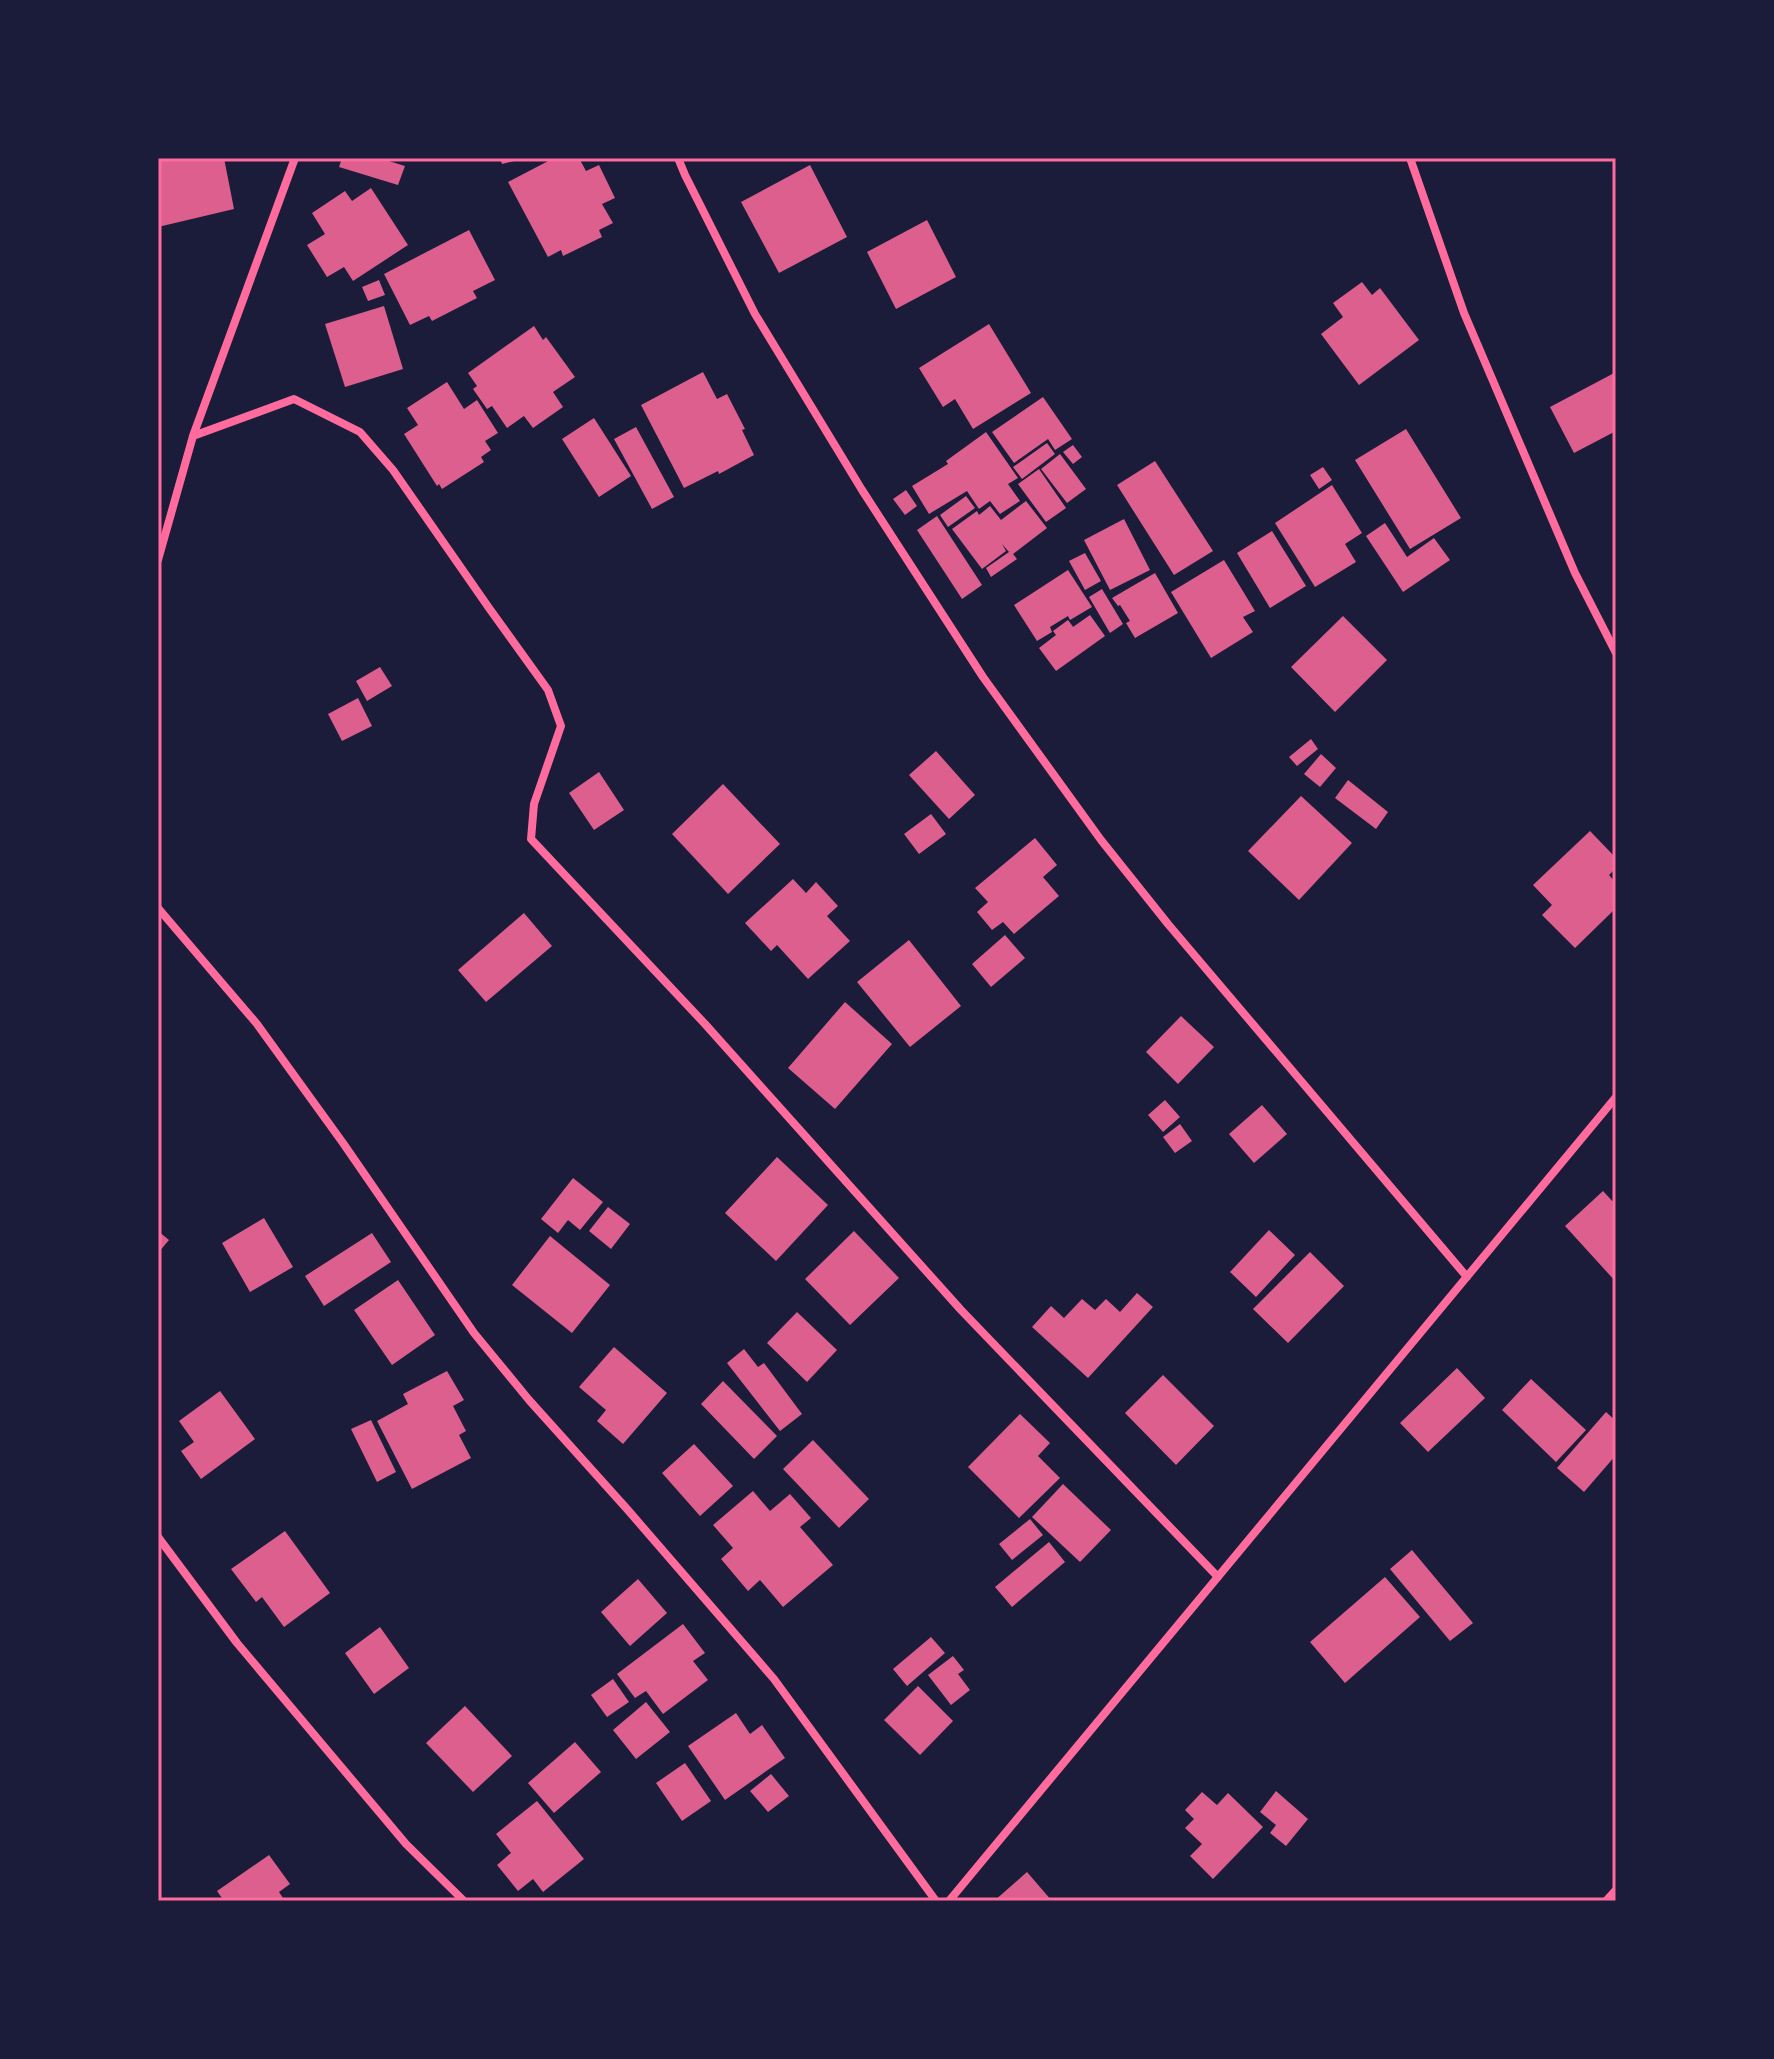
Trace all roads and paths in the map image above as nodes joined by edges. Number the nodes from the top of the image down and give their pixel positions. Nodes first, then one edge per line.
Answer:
1 (295, 158) edge
2 (678, 158) edge
3 (1410, 158) edge
4 (193, 436) junction
5 (158, 560) edge
6 (1616, 653) edge
7 (158, 908) edge
8 (1616, 1097) edge
9 (1467, 1277) junction
10 (158, 1537) edge
11 (1218, 1577) junction
12 (1616, 1890) edge
13 (464, 1901) edge
14 (936, 1901) edge
15 (949, 1901) edge
16 (1606, 1901) edge

1 - 4 street
2 - 9 street
3 - 6 street
4 - 5 street
4 - 11 street
7 - 14 street
8 - 9 street
9 - 11 street
10 - 13 street
11 - 15 street
12 - 16 street

